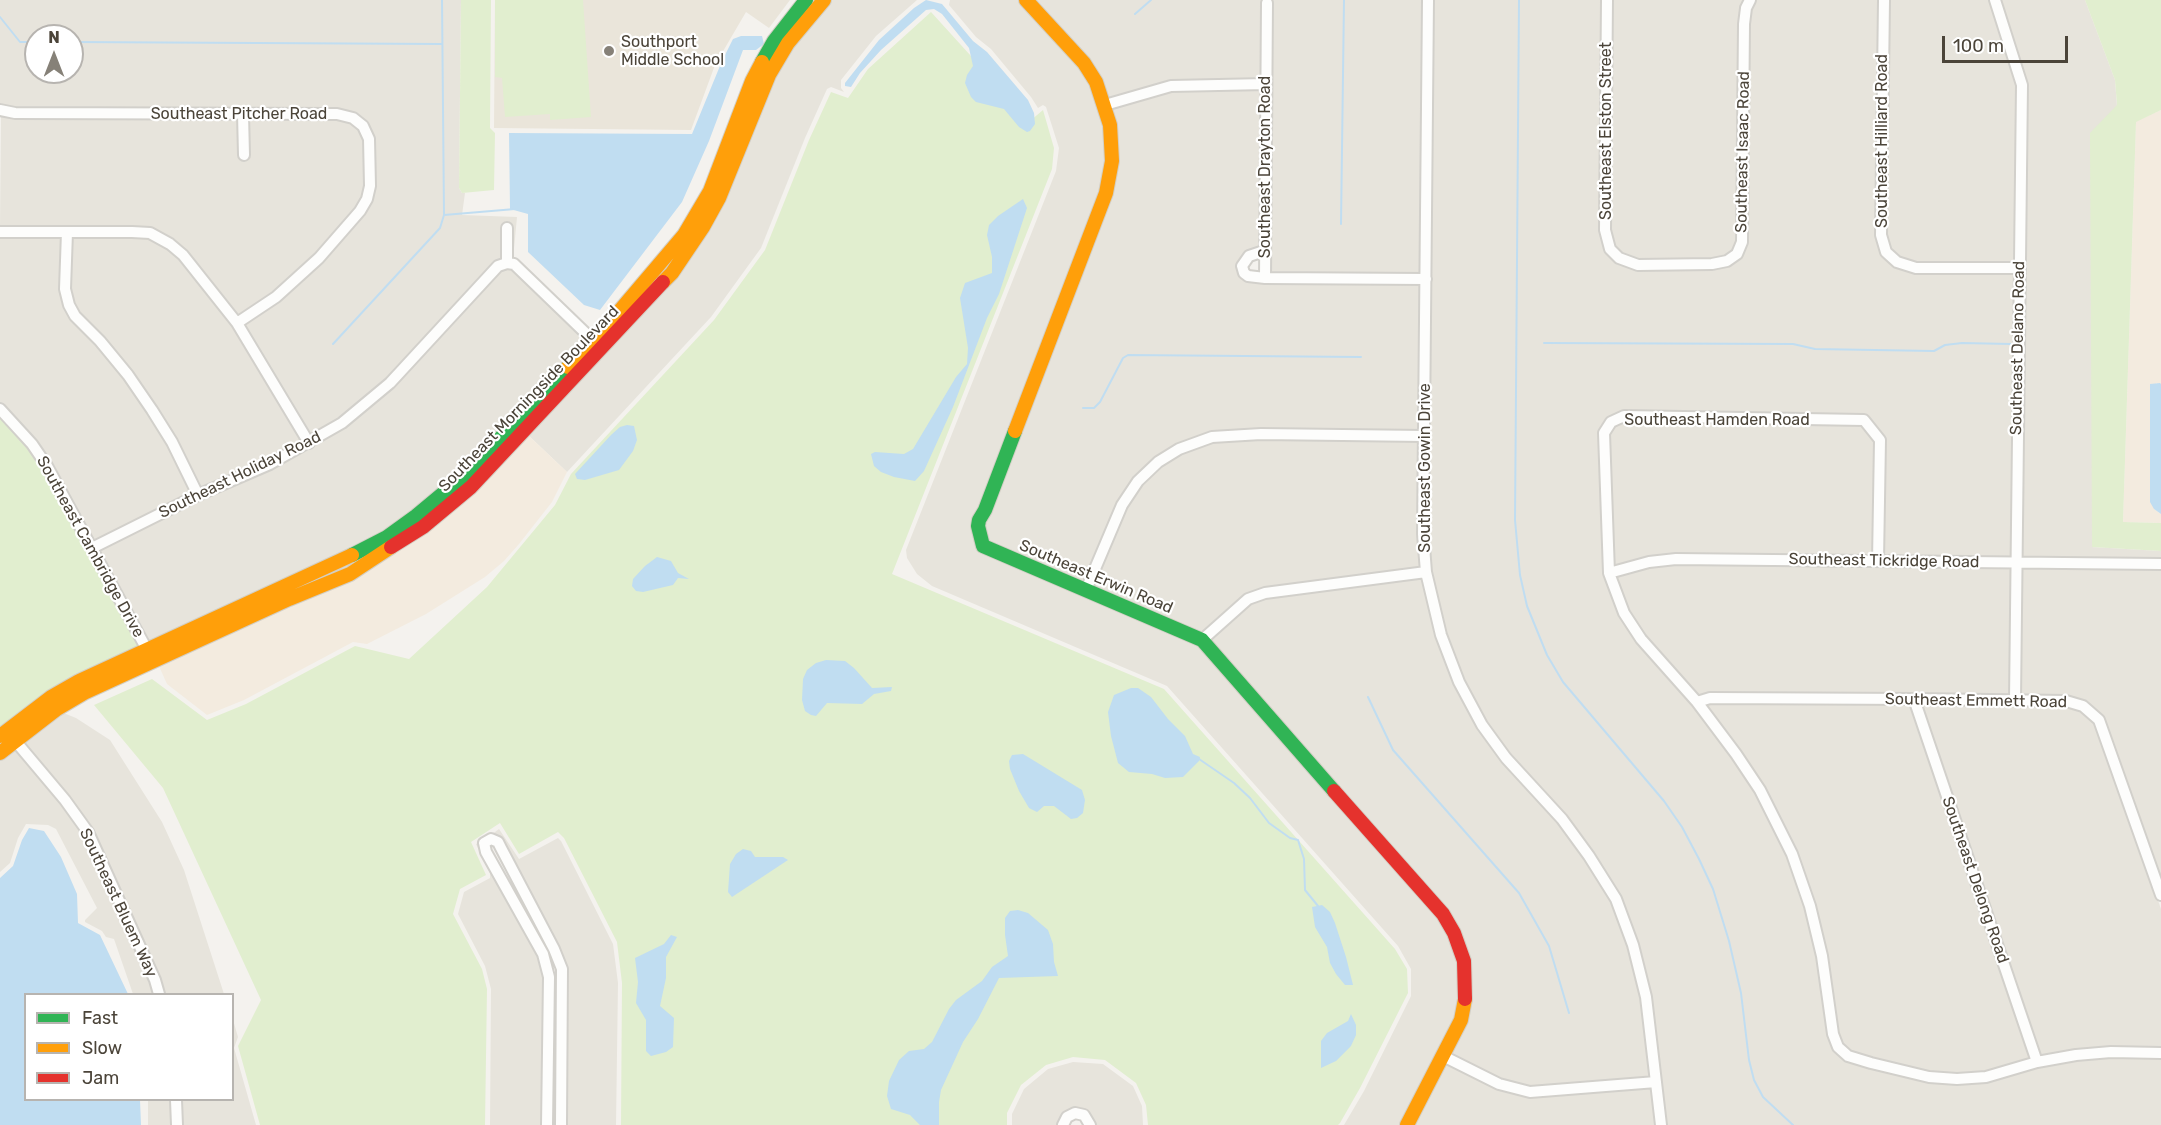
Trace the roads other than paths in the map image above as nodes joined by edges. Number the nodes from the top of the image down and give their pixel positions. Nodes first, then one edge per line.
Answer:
1 (806, 0) edge
2 (824, 0) edge
3 (1428, 0) edge
4 (1607, 0) edge
5 (1750, 0) edge
6 (1884, 0) edge
7 (1995, 0) edge
8 (1028, 1) edge
9 (1267, 3) dead end
10 (1266, 84) junction
11 (753, 95) junction
12 (1105, 105) junction
13 (0, 110) edge
14 (243, 114) junction
15 (244, 155) dead end
16 (507, 228) dead end
17 (0, 232) edge
18 (67, 232) junction
19 (1264, 251) junction
20 (1619, 258) joint
21 (507, 263) junction
22 (2019, 268) junction
23 (1265, 278) junction
24 (1426, 279) junction
25 (237, 323) junction
26 (598, 345) junction
27 (0, 409) edge
28 (1424, 436) junction
29 (309, 443) junction
30 (198, 495) junction
31 (92, 548) junction
32 (1878, 561) junction
33 (2016, 562) junction
34 (2161, 564) edge
35 (1426, 572) junction
36 (1609, 573) junction
37 (1086, 590) junction
38 (1202, 640) junction
39 (150, 656) junction
40 (1914, 699) junction
41 (2015, 700) junction
42 (1697, 702) junction
43 (7, 735) edge
44 (0, 753) edge
45 (2161, 895) edge
46 (159, 993) edge
47 (561, 1020) junction
48 (549, 1023) junction
49 (2161, 1053) edge
50 (1443, 1056) junction
51 (2037, 1062) junction
52 (1656, 1082) junction
53 (176, 1101) edge
54 (177, 1125) edge
55 (547, 1125) edge
56 (561, 1125) edge
57 (1063, 1125) edge
58 (1090, 1125) edge
59 (1407, 1125) edge
60 (1660, 1125) edge

1 - 11 street, Southeast Morningside Boulevard
2 - 11 street, Southeast Morningside Boulevard
3 - 24 street, Southeast Gowin Drive
4 - 20 street, Southeast Elston Street
5 - 20 street, Southeast Isaac Road
6 - 22 street, Southeast Hilliard Road
7 - 22 street, Southeast Delano Road
8 - 12 street, Southeast Erwin Road
9 - 10 street, Southeast Drayton Road
10 - 12 street
10 - 19 street, Southeast Drayton Road
11 - 26 street, Southeast Morningside Boulevard
12 - 37 street, Southeast Erwin Road
13 - 14 street, Southeast Pitcher Road
14 - 15 street
14 - 25 street, Southeast Pitcher Road
16 - 21 street
17 - 18 street
18 - 25 street
18 - 30 street
19 - 23 street, Southeast Drayton Road
19 - 23 street
21 - 26 street
21 - 29 street, Southeast Holiday Road
22 - 33 street, Southeast Delano Road
23 - 24 street, Southeast Drayton Road
24 - 28 street, Southeast Gowin Drive
25 - 29 street
26 - 39 street, Southeast Morningside Boulevard
27 - 31 street, Southeast Cambridge Drive
28 - 35 street, Southeast Gowin Drive
28 - 37 street
29 - 30 street, Southeast Holiday Road
30 - 31 street, Southeast Holiday Road
31 - 39 street, Southeast Cambridge Drive
32 - 33 street, Southeast Tickridge Road
32 - 36 street, Southeast Tickridge Road
32 - 36 street, Southeast Hamden Road
33 - 34 street, Southeast Tickridge Road
33 - 41 street, Southeast Delano Road
35 - 38 street
35 - 52 street, Southeast Gowin Drive
36 - 42 street, Southeast Hamden Road
37 - 38 street, Southeast Erwin Road
38 - 50 street, Southeast Erwin Road
39 - 43 street, Southeast Morningside Boulevard
40 - 41 street, Southeast Emmett Road
40 - 42 street, Southeast Emmett Road
40 - 51 street, Southeast Delong Road
41 - 45 street, Southeast Emmett Road
42 - 51 street, Southeast Hamden Road
43 - 44 street, Southeast Morningside Boulevard
43 - 46 street, Southeast Bluem Way
47 - 48 street
47 - 48 street
47 - 56 street
48 - 55 street
49 - 51 street
50 - 52 street
50 - 59 street, Southeast Erwin Road
52 - 60 street, Southeast Gowin Drive
53 - 54 street
57 - 58 street

